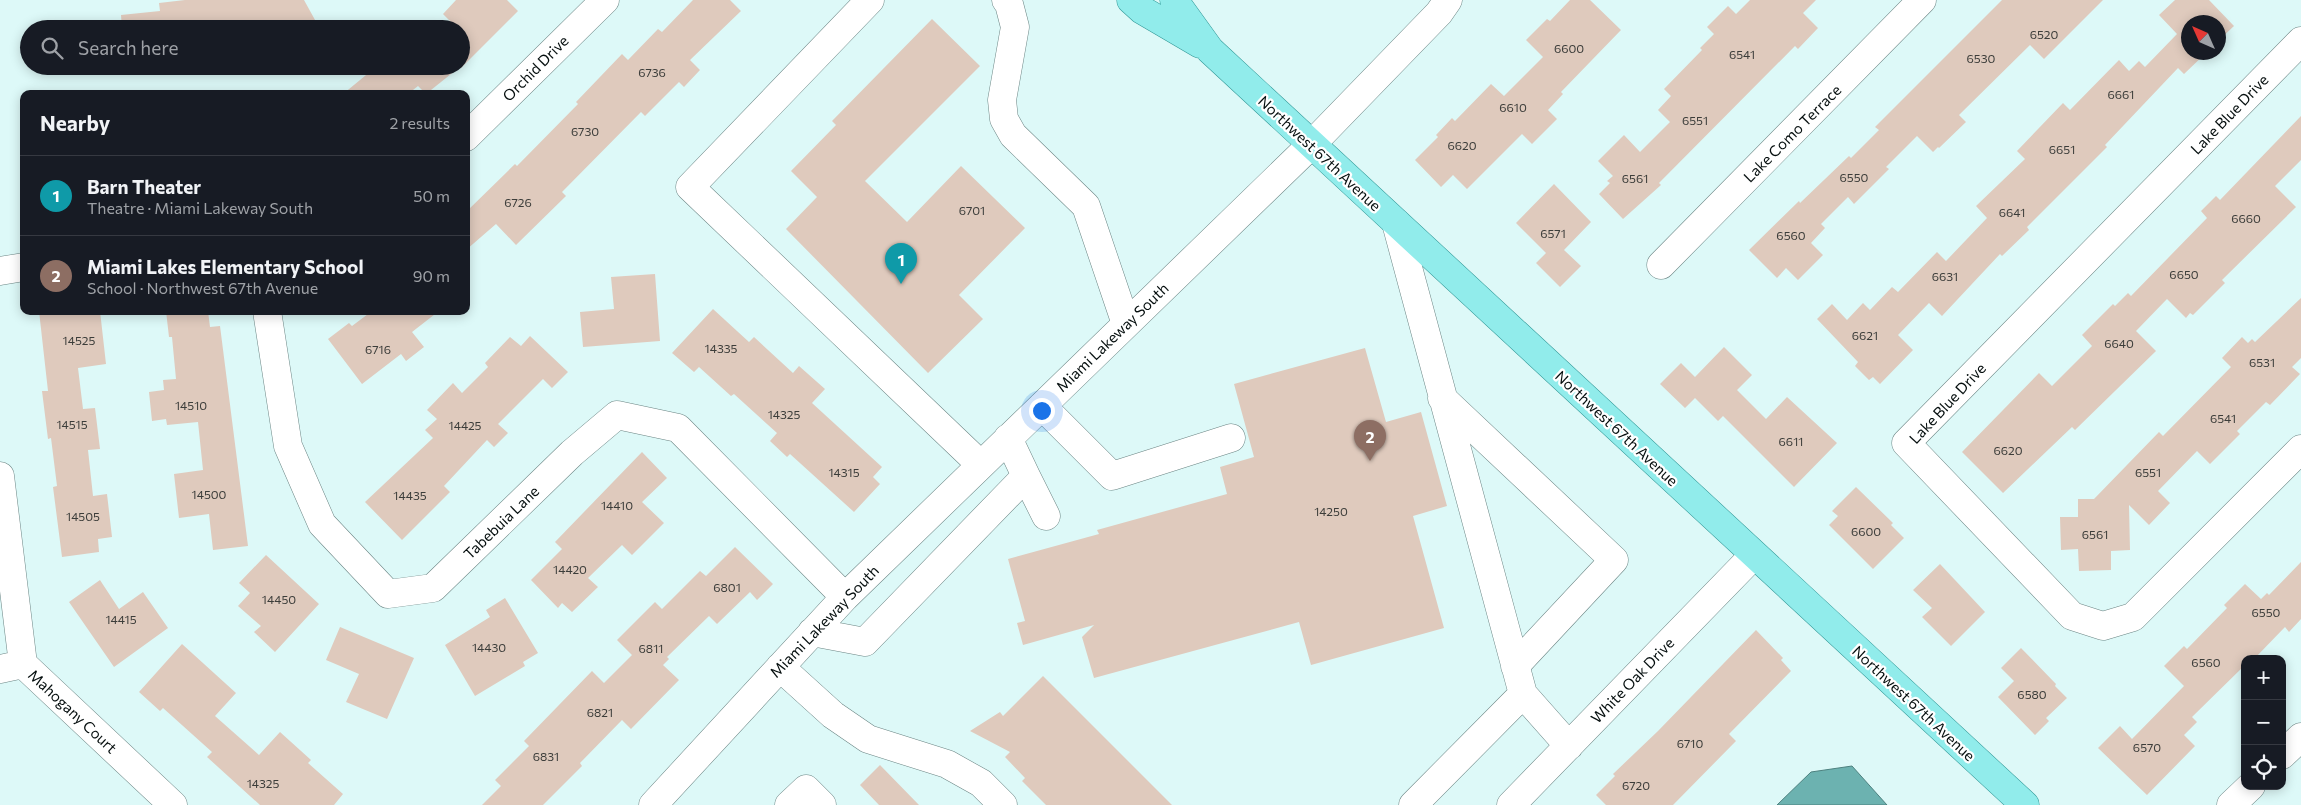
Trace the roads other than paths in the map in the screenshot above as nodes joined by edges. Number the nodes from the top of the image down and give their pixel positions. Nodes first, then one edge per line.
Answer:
1 (605, 0) edge
2 (870, 0) edge
3 (1006, 0) edge
4 (1131, 0) edge
5 (1174, 0) edge
6 (1448, 0) edge
7 (1922, 0) edge
8 (2301, 41) edge
9 (1210, 50) junction
10 (470, 133) edge
11 (1311, 144) junction
12 (1396, 223) junction
13 (1661, 265) dead end
14 (20, 268) edge
15 (0, 272) edge
16 (267, 315) edge
17 (1126, 324) junction
18 (1442, 398) junction
19 (1042, 406) junction
20 (1008, 438) junction
21 (1231, 438) dead end
22 (2301, 449) edge
23 (980, 465) junction
24 (0, 476) edge
25 (1026, 476) junction
26 (1046, 516) dead end
27 (1754, 555) junction
28 (845, 597) junction
29 (812, 632) junction
30 (12, 666) edge
31 (1515, 666) junction
32 (780, 667) junction
33 (1523, 694) junction
34 (2301, 737) edge
35 (1569, 746) junction
36 (2286, 751) edge
37 (2247, 790) edge
38 (173, 805) edge
39 (653, 805) edge
40 (789, 805) edge
41 (822, 805) edge
42 (1003, 805) edge
43 (1412, 805) edge
44 (1511, 805) edge
45 (2025, 805) edge
46 (2232, 805) edge

1 - 10 street, Orchid Drive
2 - 23 street
3 - 17 street
4 - 9 main road, Northwest 67th Avenue
5 - 9 main road, Northwest 67th Avenue
6 - 11 street, Miami Lakeway South
7 - 13 street, Lake Como Terrace
8 - 22 street, Lake Blue Drive
9 - 11 main road, Northwest 67th Avenue
11 - 12 main road, Northwest 67th Avenue
11 - 17 street, Miami Lakeway South
12 - 18 street
12 - 27 main road, Northwest 67th Avenue
14 - 15 street
16 - 28 street, Tabebuia Lane
17 - 19 street, Miami Lakeway South
18 - 31 street
18 - 31 street
19 - 20 street, Miami Lakeway South
19 - 21 street
20 - 23 street, Miami Lakeway South
20 - 25 street
23 - 28 street, Miami Lakeway South
24 - 30 street, Mahogany Court
25 - 26 street
25 - 29 street
27 - 35 street, White Oak Drive
27 - 45 main road, Northwest 67th Avenue
28 - 29 street, Miami Lakeway South
29 - 32 street, Miami Lakeway South
30 - 38 street, Mahogany Court
31 - 33 street
32 - 39 street, Miami Lakeway South
32 - 42 street
33 - 35 street
33 - 43 street
34 - 36 street
35 - 44 street, White Oak Drive
37 - 46 street
40 - 41 street

